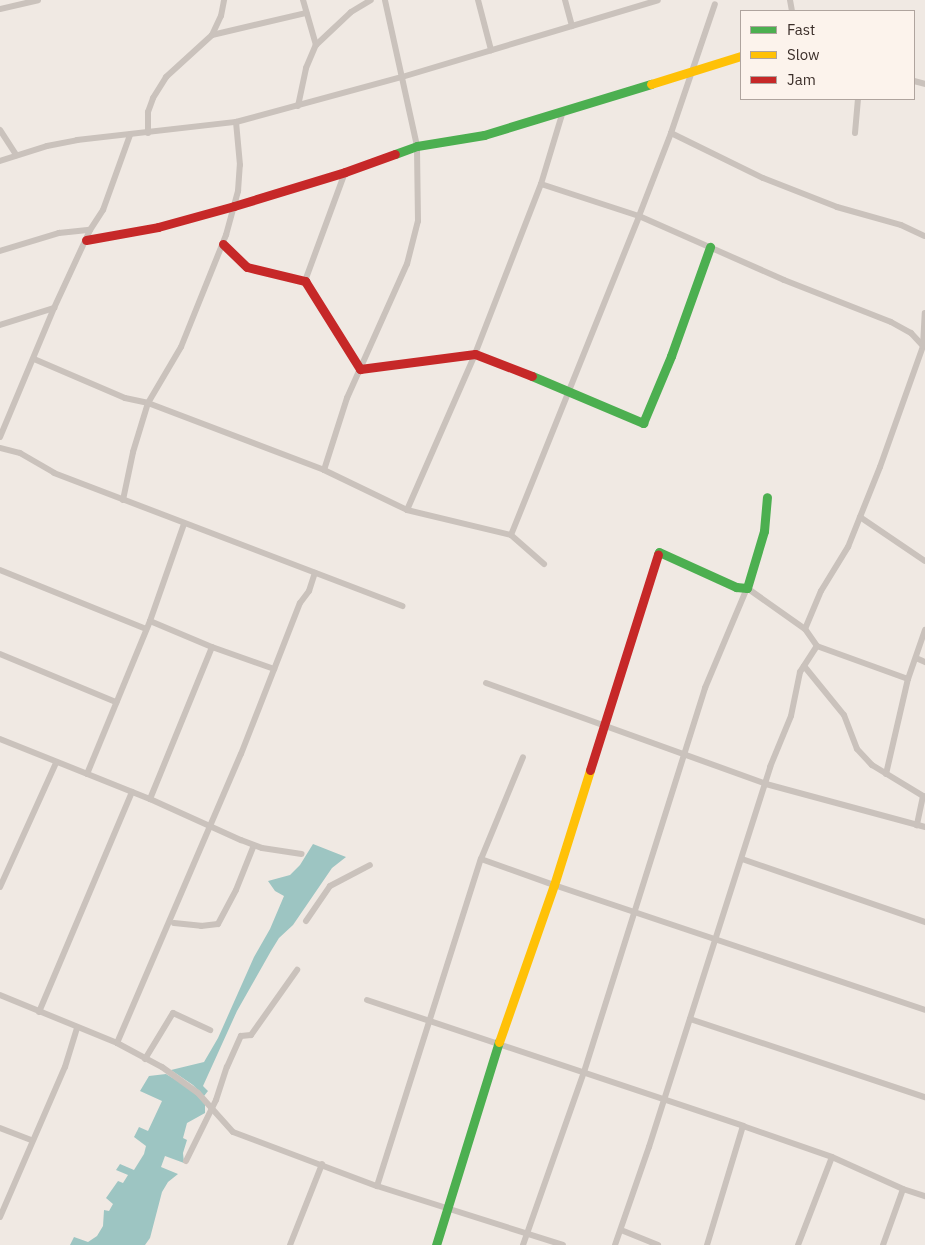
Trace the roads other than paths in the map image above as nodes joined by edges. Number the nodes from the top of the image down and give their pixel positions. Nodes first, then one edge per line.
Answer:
1 (38, 0) edge
2 (224, 0) edge
3 (303, 0) edge
4 (371, 0) edge
5 (385, 0) edge
6 (478, 0) edge
7 (565, 0) edge
8 (658, 0) edge
9 (715, 4) dead end
10 (0, 10) edge
11 (306, 13) junction
12 (572, 26) junction
13 (212, 35) junction
14 (316, 45) junction
15 (491, 50) junction
16 (740, 56) edge
17 (692, 71) junction
18 (402, 78) junction
19 (858, 100) edge
20 (298, 106) junction
21 (562, 111) junction
22 (236, 122) junction
23 (0, 130) edge
24 (148, 133) junction
25 (855, 133) dead end
26 (671, 134) junction
27 (130, 135) junction
28 (417, 146) junction
29 (16, 155) junction
30 (0, 161) edge
31 (345, 172) junction
32 (541, 184) junction
33 (234, 206) junction
34 (639, 216) junction
35 (90, 230) junction
36 (925, 236) edge
37 (86, 240) junction
38 (223, 244) junction
39 (710, 247) junction
40 (0, 251) edge
41 (305, 281) junction
42 (54, 308) junction
43 (925, 314) edge
44 (0, 325) edge
45 (923, 346) junction
46 (475, 354) junction
47 (34, 360) junction
48 (360, 369) junction
49 (568, 390) junction
50 (148, 403) junction
51 (0, 437) edge
52 (0, 448) edge
53 (324, 470) junction
54 (767, 497) dead end
55 (123, 500) junction
56 (407, 510) junction
57 (860, 517) junction
58 (184, 524) junction
59 (511, 535) junction
60 (925, 561) edge
61 (544, 564) dead end
62 (0, 570) edge
63 (315, 573) junction
64 (747, 588) junction
65 (403, 606) dead end
66 (150, 621) junction
67 (146, 629) junction
68 (805, 629) junction
69 (925, 630) edge
70 (817, 646) junction
71 (212, 647) junction
72 (0, 654) edge
73 (916, 658) junction
74 (925, 662) edge
75 (804, 666) junction
76 (274, 669) junction
77 (908, 679) junction
78 (486, 683) dead end
79 (116, 702) junction
80 (603, 726) junction
81 (0, 739) edge
82 (685, 755) junction
83 (523, 757) dead end
84 (56, 763) junction
85 (86, 774) junction
86 (886, 774) junction
87 (766, 784) junction
88 (132, 792) junction
89 (150, 799) junction
90 (917, 825) junction
91 (925, 827) edge
92 (210, 828) junction
93 (254, 846) junction
94 (302, 854) dead end
95 (481, 858) junction
96 (742, 859) junction
97 (370, 864) dead end
98 (554, 885) junction
99 (0, 887) edge
100 (635, 912) junction
101 (306, 921) dead end
102 (925, 922) edge
103 (174, 923) dead end
104 (715, 938) junction
105 (298, 970) dead end
106 (0, 995) edge
107 (367, 1000) dead end
108 (925, 1010) edge
109 (39, 1012) junction
110 (690, 1019) junction
111 (430, 1021) junction
112 (77, 1028) junction
113 (210, 1030) dead end
114 (117, 1043) junction
115 (498, 1044) junction
116 (145, 1059) junction
117 (584, 1072) junction
118 (925, 1097) edge
119 (663, 1099) junction
120 (212, 1108) junction
121 (744, 1126) junction
122 (0, 1128) edge
123 (32, 1140) junction
124 (832, 1157) junction
125 (186, 1160) dead end
126 (322, 1164) junction
127 (377, 1186) junction
128 (903, 1189) junction
129 (925, 1196) edge
130 (2, 1204) edge
131 (448, 1208) junction
132 (0, 1217) edge
133 (621, 1230) junction
134 (528, 1233) junction
135 (290, 1245) edge
136 (436, 1245) edge
137 (523, 1245) edge
138 (563, 1245) edge
139 (615, 1245) edge
140 (658, 1245) edge
141 (707, 1245) edge
142 (798, 1245) edge
143 (883, 1245) edge

1 - 10 street
2 - 13 street
3 - 11 street
4 - 14 street
5 - 18 street
6 - 15 street
7 - 12 street
8 - 12 street
9 - 17 street
11 - 13 street
11 - 14 street
12 - 15 street
13 - 24 street
14 - 20 street
15 - 18 street
16 - 17 street
17 - 21 street
17 - 26 street
18 - 20 street
18 - 28 street
19 - 25 street
20 - 22 street
21 - 28 street
21 - 32 street
22 - 24 street
22 - 33 street
23 - 29 street
24 - 27 street
26 - 34 street
26 - 36 street
27 - 29 street
27 - 35 street
28 - 31 street
28 - 48 street
29 - 30 street
31 - 33 street
31 - 41 street
32 - 34 street
32 - 46 street
33 - 37 street
33 - 38 street
34 - 39 street
34 - 49 street
35 - 37 street
35 - 40 street
37 - 42 street
38 - 41 street
38 - 50 street
39 - 45 street
39 - 49 street
41 - 48 street
42 - 44 street
42 - 47 street
43 - 45 street
45 - 57 street
46 - 48 street
46 - 49 street
46 - 56 street
47 - 50 street
47 - 51 street
48 - 53 street
49 - 59 street
50 - 53 street
50 - 55 street
52 - 55 street
53 - 56 street
54 - 64 street
55 - 58 street
56 - 59 street
57 - 60 street
57 - 68 street
58 - 63 street
58 - 66 street
59 - 61 street
62 - 67 street
63 - 65 street
63 - 76 street
64 - 68 street
64 - 80 street
64 - 82 street
66 - 67 street
66 - 71 street
67 - 79 street
68 - 70 street
69 - 73 street
70 - 75 street
70 - 77 street
71 - 76 street
71 - 89 street
72 - 79 street
73 - 74 street
73 - 77 street
75 - 86 street
75 - 87 street
76 - 92 street
77 - 86 street
78 - 80 street
79 - 85 street
80 - 82 street
80 - 98 street
81 - 84 street
82 - 87 street
82 - 100 street
83 - 95 street
84 - 85 street
84 - 99 street
85 - 88 street
86 - 90 street
87 - 90 street
87 - 96 street
88 - 89 street
88 - 109 street
89 - 92 street
90 - 91 street
92 - 93 street
92 - 114 street
93 - 94 street
93 - 103 street
95 - 98 street
95 - 111 street
96 - 102 street
96 - 104 street
97 - 101 street
98 - 100 street
98 - 115 street
100 - 104 street
100 - 117 street
104 - 108 street
104 - 110 street
105 - 120 street
106 - 109 street
107 - 111 street
109 - 112 street
110 - 118 street
110 - 119 street
111 - 115 street
111 - 127 street
112 - 114 street
112 - 123 street
113 - 116 street
114 - 116 street
115 - 117 street
115 - 131 street
116 - 120 street
117 - 119 street
117 - 134 street
119 - 121 street
119 - 133 street
120 - 125 street
120 - 126 street
121 - 124 street
121 - 141 street
122 - 123 street
123 - 130 street
124 - 128 street
124 - 142 street
126 - 127 street
126 - 135 street
127 - 131 street
128 - 129 street
128 - 143 street
130 - 132 street
131 - 134 street
131 - 136 street
133 - 139 street
133 - 140 street
134 - 137 street
134 - 138 street

